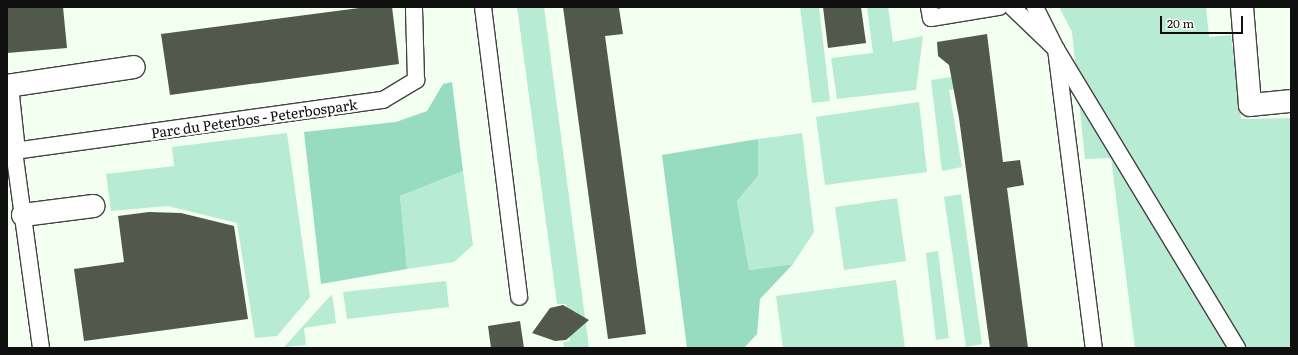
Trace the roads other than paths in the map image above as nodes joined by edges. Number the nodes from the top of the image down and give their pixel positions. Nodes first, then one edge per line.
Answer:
1 (414, 7) edge
2 (483, 7) edge
3 (929, 7) edge
4 (999, 7) edge
5 (1012, 7) edge
6 (1035, 7) edge
7 (1242, 7) edge
8 (1056, 49) junction
9 (134, 67) dead end
10 (7, 86) edge
11 (1291, 102) edge
12 (14, 151) junction
13 (93, 206) dead end
14 (23, 215) junction
15 (519, 297) dead end
16 (41, 348) edge
17 (1094, 348) edge
18 (1237, 348) edge

1 - 12 lane, Parc du Peterbos - Peterbospark
2 - 15 lane
3 - 4 lane
5 - 8 lane
6 - 8 lane
7 - 11 street
8 - 17 lane
8 - 18 lane
9 - 10 street
10 - 12 street
12 - 14 lane
13 - 14 street
14 - 16 lane

